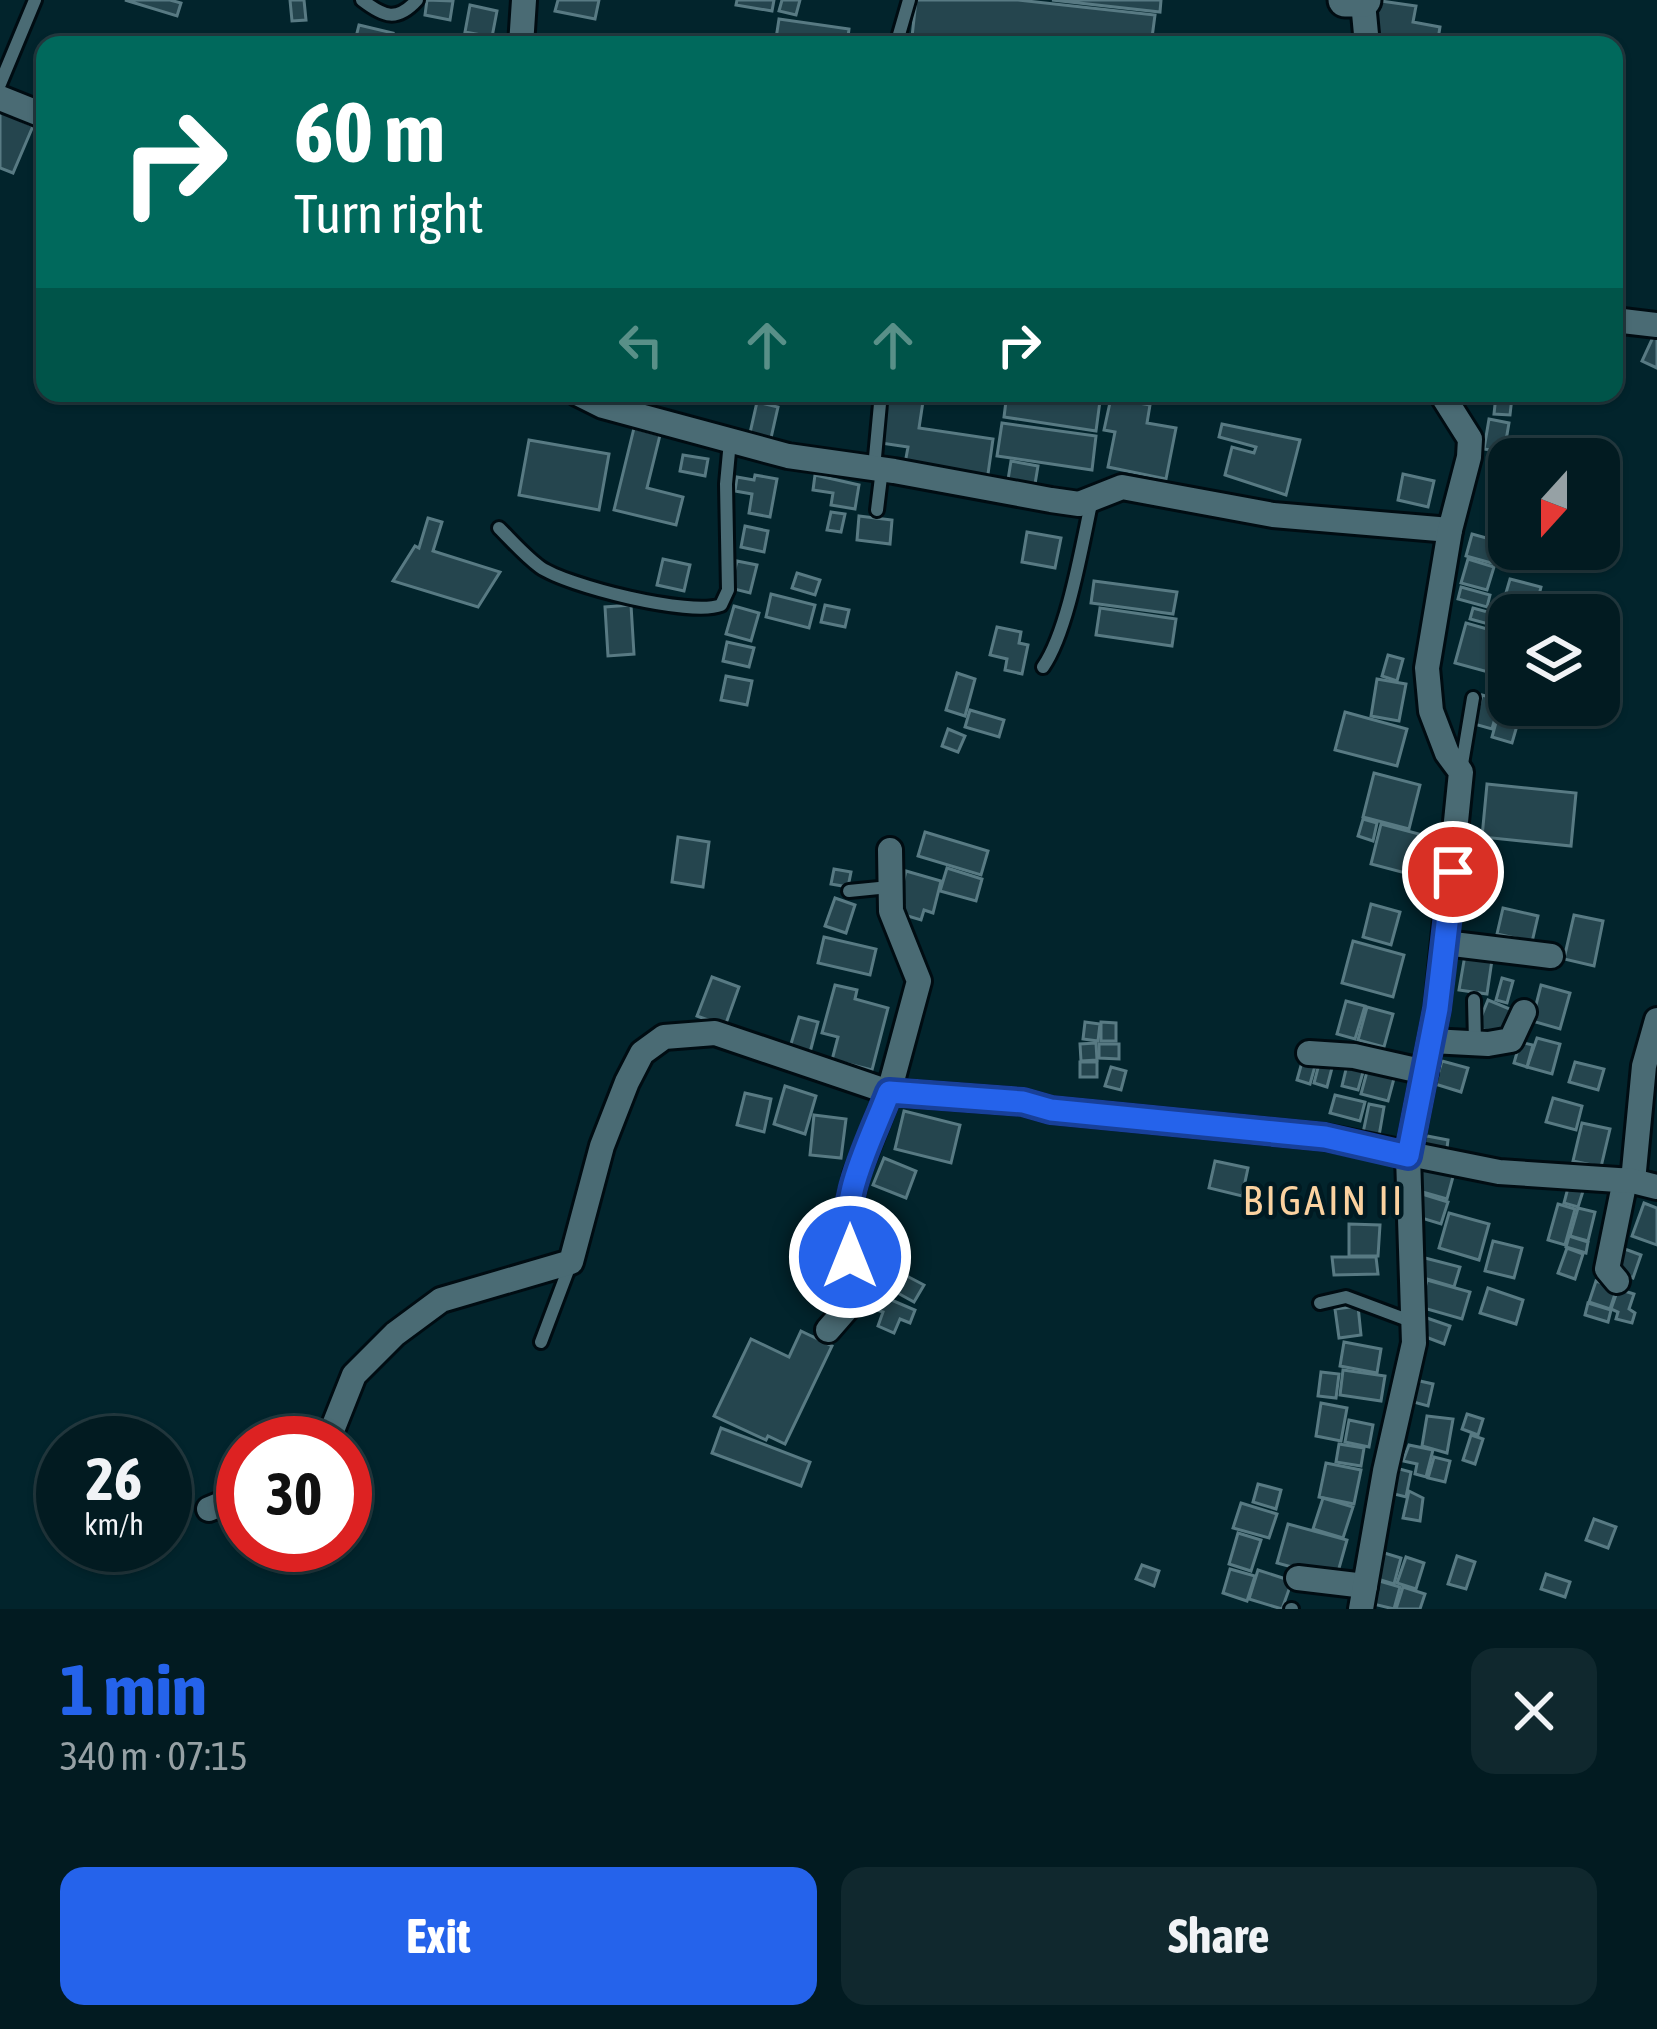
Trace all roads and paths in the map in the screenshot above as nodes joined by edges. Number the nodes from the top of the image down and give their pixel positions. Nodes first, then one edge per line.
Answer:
1 (35, 0) edge
2 (362, 0) edge
3 (417, 0) edge
4 (524, 0) edge
5 (909, 0) edge
6 (1357, 1) edge
7 (522, 36) edge
8 (899, 36) edge
9 (1365, 36) edge
10 (0, 84) edge
11 (0, 98) edge
12 (36, 112) edge
13 (1623, 321) edge
14 (1657, 325) edge
15 (595, 402) edge
16 (881, 402) edge
17 (1447, 402) edge
18 (730, 440) junction
19 (878, 469) junction
20 (1092, 498) junction
21 (877, 509) dead end
22 (499, 528) dead end
23 (1450, 530) junction
24 (1043, 667) dead end
25 (1473, 698) dead end
26 (1461, 772) junction
27 (890, 850) dead end
28 (889, 887) junction
29 (849, 891) dead end
30 (1445, 943) junction
31 (1551, 956) dead end
32 (1474, 1000) dead end
33 (1524, 1012) dead end
34 (1657, 1020) edge
35 (1431, 1041) junction
36 (1475, 1042) junction
37 (1310, 1053) dead end
38 (1425, 1072) junction
39 (889, 1092) junction
40 (1408, 1156) junction
41 (1638, 1182) edge
42 (572, 1262) junction
43 (1617, 1281) dead end
44 (1321, 1303) dead end
45 (1414, 1322) junction
46 (828, 1330) dead end
47 (541, 1342) dead end
48 (337, 1416) edge
49 (216, 1506) edge
50 (209, 1509) dead end
51 (1298, 1578) dead end
52 (1367, 1602) edge

1 - 10 lane
2 - 3 lane
4 - 7 street
5 - 8 lane
6 - 9 street
11 - 12 street
13 - 14 street
15 - 18 street
16 - 19 lane
17 - 23 street
18 - 19 street
18 - 22 lane
19 - 20 street
19 - 21 lane
20 - 23 street
20 - 24 lane
23 - 26 street
25 - 26 lane
26 - 30 street
27 - 28 street
28 - 29 lane
28 - 39 street
30 - 31 street
30 - 35 street
32 - 36 lane
33 - 36 street
34 - 41 street
35 - 36 street
35 - 38 street
37 - 38 street
38 - 40 street
39 - 40 street
39 - 42 street
39 - 46 street
40 - 41 street
40 - 45 street
41 - 43 street
42 - 47 lane
42 - 48 street
44 - 45 lane
45 - 52 street
49 - 50 street
51 - 52 street

